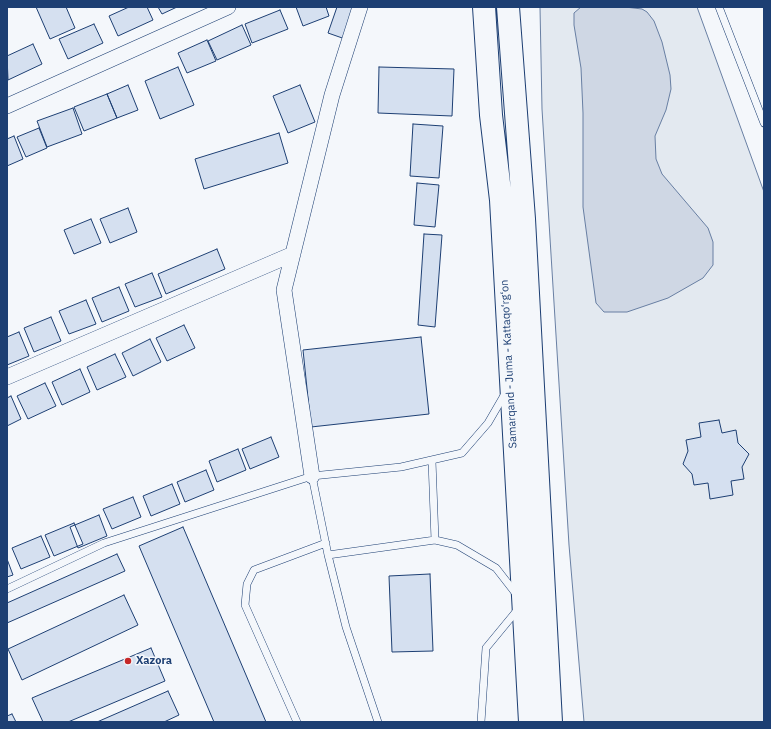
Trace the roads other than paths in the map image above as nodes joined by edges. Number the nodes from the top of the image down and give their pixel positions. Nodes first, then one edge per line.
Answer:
1 (228, 7) edge
2 (360, 7) edge
3 (484, 7) edge
4 (508, 7) edge
5 (719, 7) edge
6 (7, 106) edge
7 (764, 123) edge
8 (293, 254) junction
9 (7, 377) edge
10 (510, 385) junction
11 (432, 460) junction
12 (312, 476) junction
13 (435, 540) junction
14 (326, 543) junction
15 (328, 556) junction
16 (7, 589) edge
17 (523, 603) junction
18 (297, 722) edge
19 (378, 722) edge
20 (481, 722) edge
21 (530, 722) edge
22 (551, 722) edge

1 - 6 street
2 - 8 street
3 - 10 main road, Samarqand - Juma - Kattaqo‘rg‘on
4 - 22 main road, Samarqand - Juma - Kattaqo‘rg‘on
5 - 7 lane
8 - 9 street
8 - 12 street
10 - 11 lane
10 - 17 main road, Samarqand - Juma - Kattaqo‘rg‘on
11 - 12 lane
11 - 13 lane
12 - 14 lane
12 - 16 lane
13 - 15 lane
13 - 17 lane
14 - 15 lane
14 - 18 lane
15 - 19 lane
17 - 20 lane
17 - 21 main road, Samarqand - Juma - Kattaqo‘rg‘on

